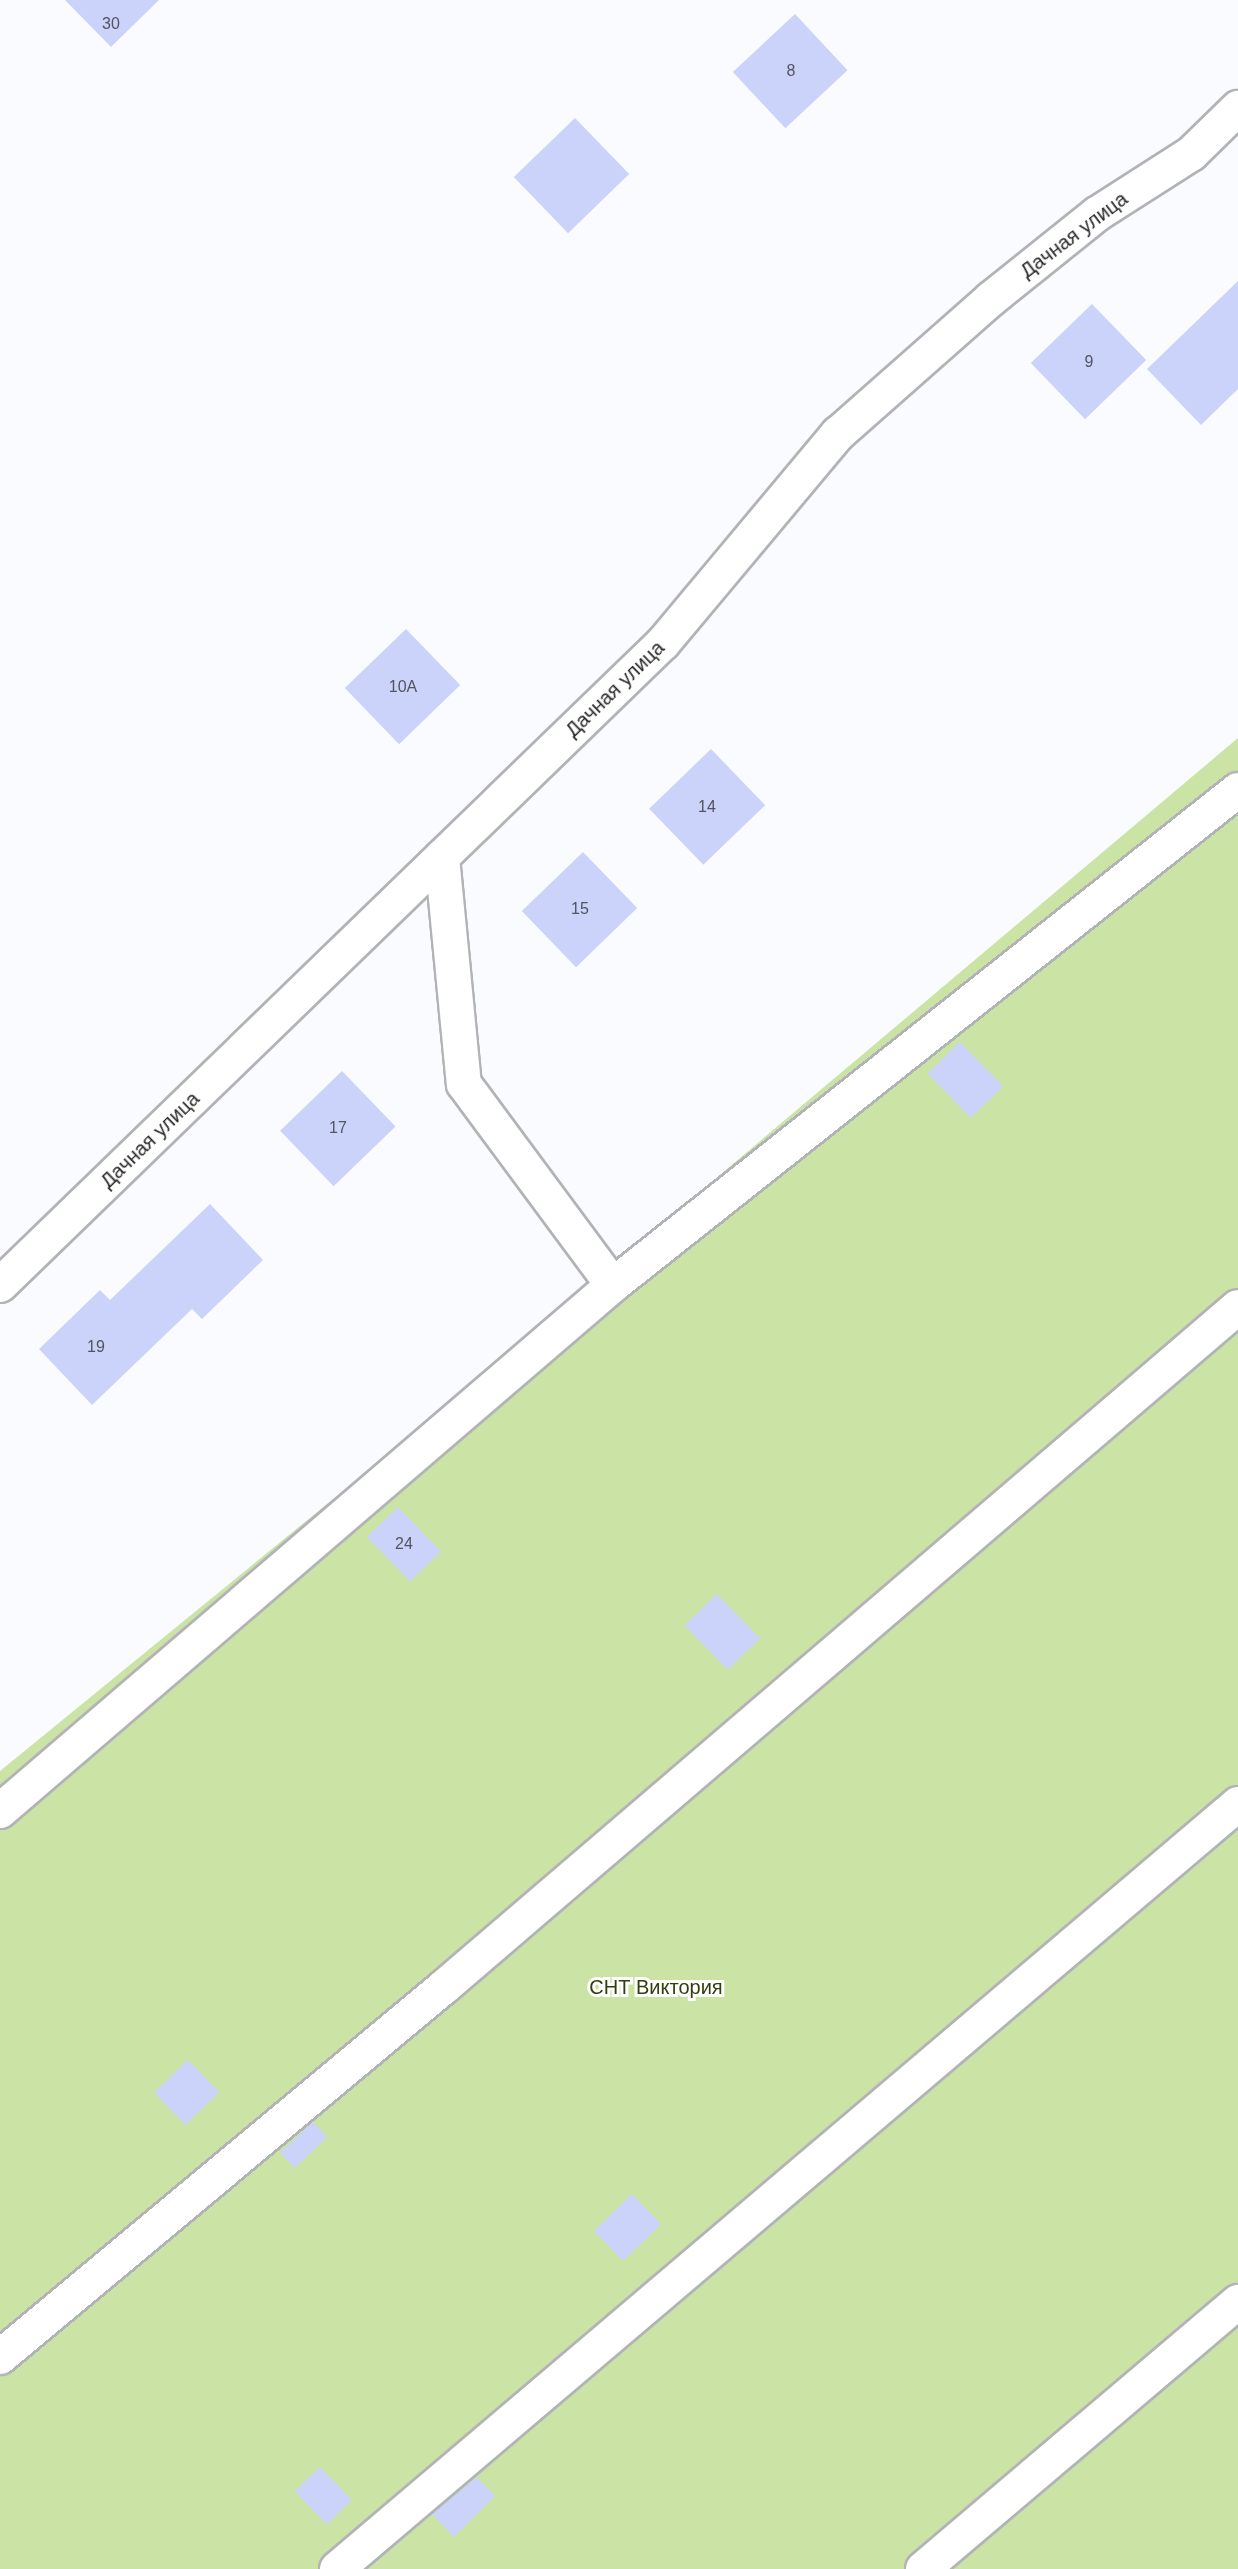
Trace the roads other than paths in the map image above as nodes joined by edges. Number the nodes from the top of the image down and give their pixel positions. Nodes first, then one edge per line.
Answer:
1 (1238, 108) edge
2 (1238, 790) edge
3 (442, 857) junction
4 (0, 1285) edge
5 (613, 1285) junction
6 (1238, 1307) edge
7 (1238, 1804) edge
8 (0, 1811) edge
9 (1238, 2302) edge
10 (0, 2357) edge
11 (337, 2569) edge
12 (923, 2569) edge

1 - 3 street, Дачная улица
2 - 5 street
3 - 4 street, Дачная улица
3 - 5 street
5 - 8 street
6 - 10 street
7 - 11 street
9 - 12 street

